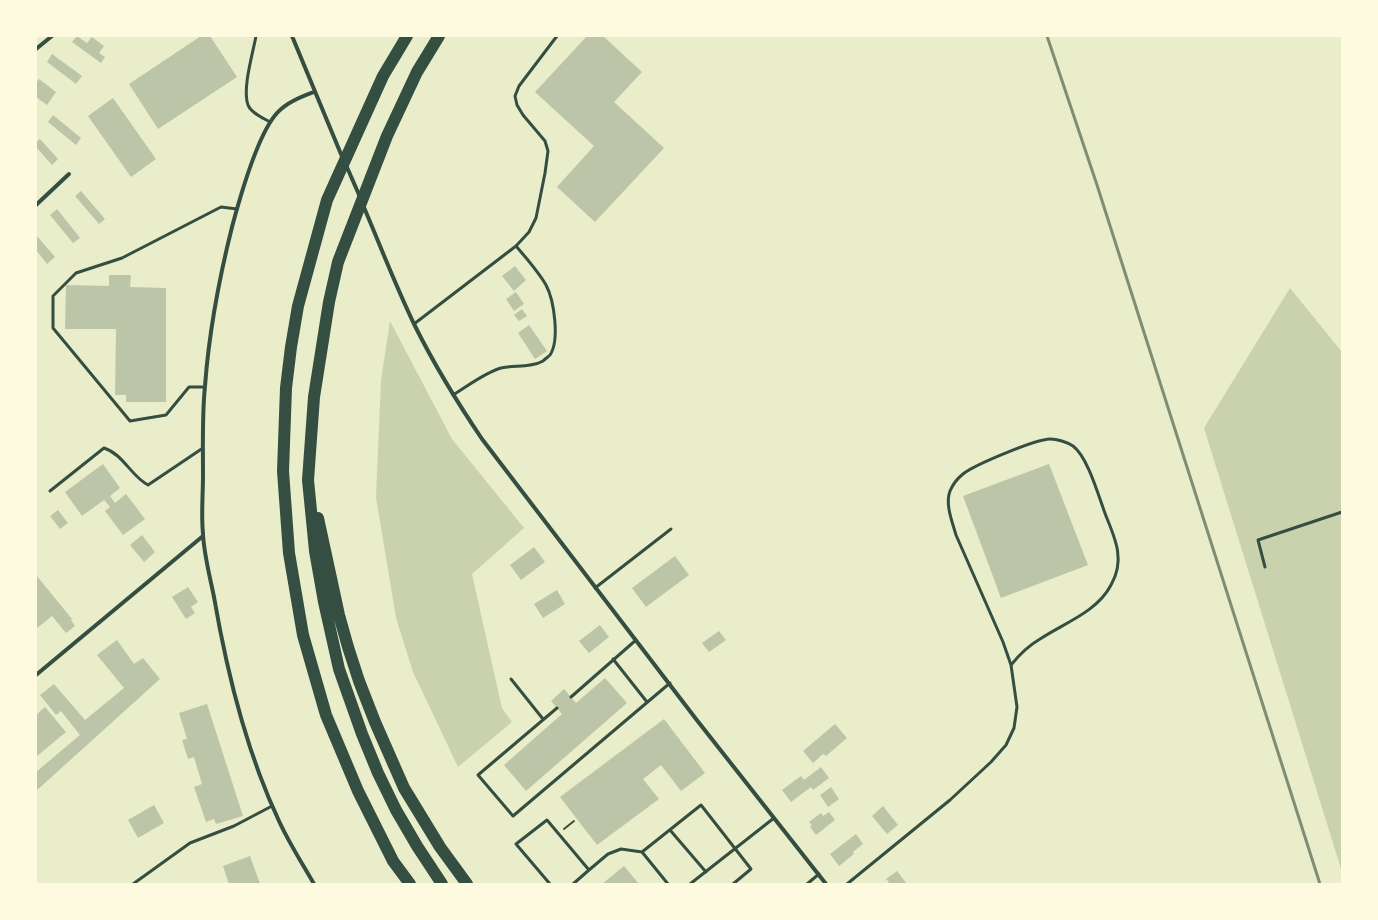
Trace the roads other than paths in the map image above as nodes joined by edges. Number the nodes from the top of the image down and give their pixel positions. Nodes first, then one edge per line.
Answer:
1 (52, 36) edge
2 (256, 36) edge
3 (292, 36) edge
4 (407, 36) edge
5 (439, 36) edge
6 (557, 36) edge
7 (36, 49) edge
8 (314, 92) junction
9 (270, 122) junction
10 (69, 174) dead end
11 (36, 205) edge
12 (237, 209) junction
13 (516, 246) junction
14 (414, 324) junction
15 (204, 387) junction
16 (453, 395) junction
17 (202, 448) junction
18 (308, 480) junction
19 (50, 491) dead end
20 (1342, 512) edge
21 (671, 529) dead end
22 (203, 536) junction
23 (1265, 566) dead end
24 (595, 588) junction
25 (636, 640) junction
26 (613, 659) junction
27 (1011, 665) junction
28 (36, 675) edge
29 (511, 679) dead end
30 (670, 683) junction
31 (571, 697) dead end
32 (647, 702) junction
33 (557, 708) dead end
34 (543, 719) junction
35 (272, 806) junction
36 (774, 818) junction
37 (670, 830) junction
38 (735, 848) junction
39 (642, 852) junction
40 (393, 861) junction
41 (589, 870) junction
42 (706, 872) junction
43 (819, 874) junction
44 (132, 884) edge
45 (314, 884) edge
46 (403, 884) edge
47 (410, 884) edge
48 (442, 884) edge
49 (467, 884) edge
50 (550, 884) edge
51 (572, 884) edge
52 (668, 884) edge
53 (690, 884) edge
54 (733, 884) edge
55 (807, 884) edge
56 (826, 884) edge
57 (847, 884) edge

1 - 7 street
2 - 9 lane
3 - 8 street
4 - 40 highway
5 - 18 highway
6 - 13 lane
8 - 9 street
8 - 14 street
9 - 12 street
10 - 11 street
12 - 15 street
12 - 15 lane
13 - 14 lane
13 - 16 lane
14 - 16 street
15 - 17 street
16 - 24 street
17 - 19 lane
17 - 22 street
18 - 48 highway
18 - 49 highway
20 - 23 lane
21 - 24 lane
22 - 28 street
22 - 35 street
24 - 25 street
25 - 26 lane
25 - 30 street
26 - 31 lane
26 - 32 lane
27 - 27 lane
27 - 57 lane
29 - 34 lane
30 - 32 lane
30 - 36 street
32 - 34 lane
33 - 34 lane
35 - 44 lane
35 - 45 street
36 - 38 lane
36 - 43 street
37 - 38 lane
37 - 39 lane
37 - 42 lane
38 - 42 lane
38 - 54 lane
39 - 41 lane
39 - 52 lane
40 - 46 highway
40 - 47 highway
41 - 50 lane
41 - 51 lane
42 - 53 lane
43 - 55 lane
43 - 56 street

